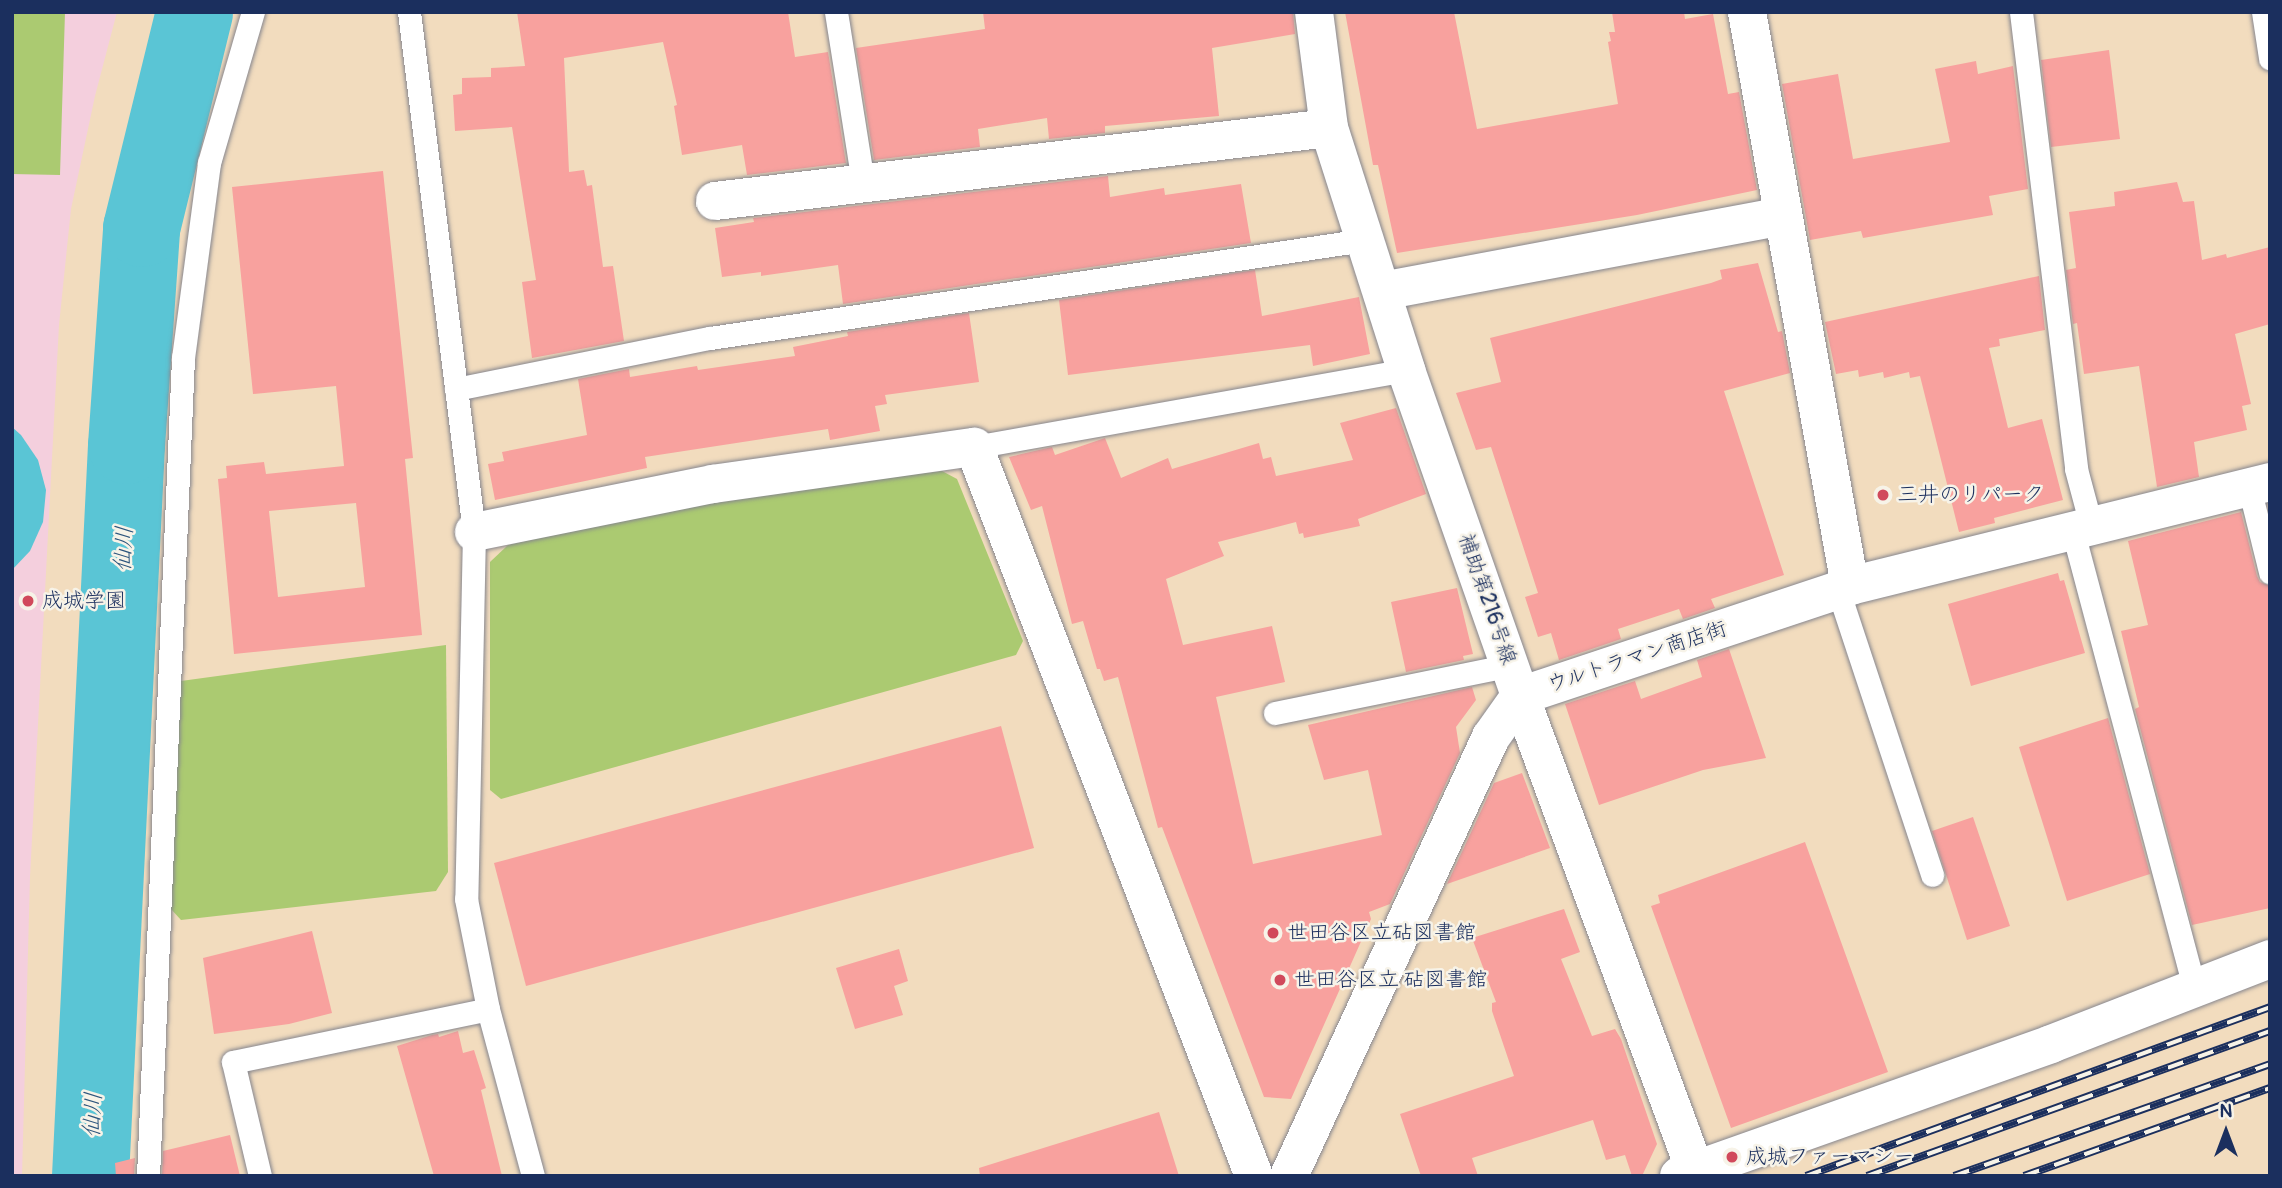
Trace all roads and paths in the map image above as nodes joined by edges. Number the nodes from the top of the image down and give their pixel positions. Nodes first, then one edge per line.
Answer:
1 (253, 12) edge
2 (409, 12) edge
3 (835, 12) edge
4 (1314, 12) edge
5 (1747, 12) edge
6 (2021, 12) edge
7 (2263, 12) edge
8 (2270, 58) edge
9 (1329, 128) junction
10 (863, 182) junction
11 (715, 201) dead end
12 (1783, 216) junction
13 (1364, 240) junction
14 (1382, 290) junction
15 (1406, 370) junction
16 (456, 389) junction
17 (974, 447) junction
18 (2259, 484) edge
19 (2082, 529) junction
20 (474, 532) junction
21 (2270, 572) edge
22 (1844, 588) junction
23 (1515, 680) junction
24 (1276, 713) dead end
25 (1932, 875) dead end
26 (2270, 959) edge
27 (2194, 986) junction
28 (488, 1009) junction
29 (1690, 1174) edge
30 (148, 1176) edge
31 (260, 1176) edge
32 (533, 1176) edge
33 (1254, 1176) edge
34 (1290, 1176) edge

1 - 30 lane
2 - 16 lane
3 - 10 lane
4 - 9 street, 補助第216号線
5 - 12 street
6 - 19 lane
7 - 8 lane
9 - 10 street
9 - 13 street, 補助第216号線
10 - 11 street
12 - 14 street
12 - 22 street
13 - 14 street, 補助第216号線
13 - 16 lane
14 - 15 street, 補助第216号線
15 - 17 lane
15 - 23 street, 補助第216号線
16 - 20 lane
17 - 20 street
17 - 33 street
18 - 19 street, ウルトラマン商店街
18 - 21 lane
19 - 22 street, ウルトラマン商店街
19 - 27 lane
20 - 28 lane
22 - 23 street, ウルトラマン商店街
22 - 25 lane
23 - 24 lane
23 - 29 street, 補助第216号線
23 - 34 street, ウルトラマン商店街
26 - 27 street
27 - 29 street
28 - 31 lane
28 - 32 lane

